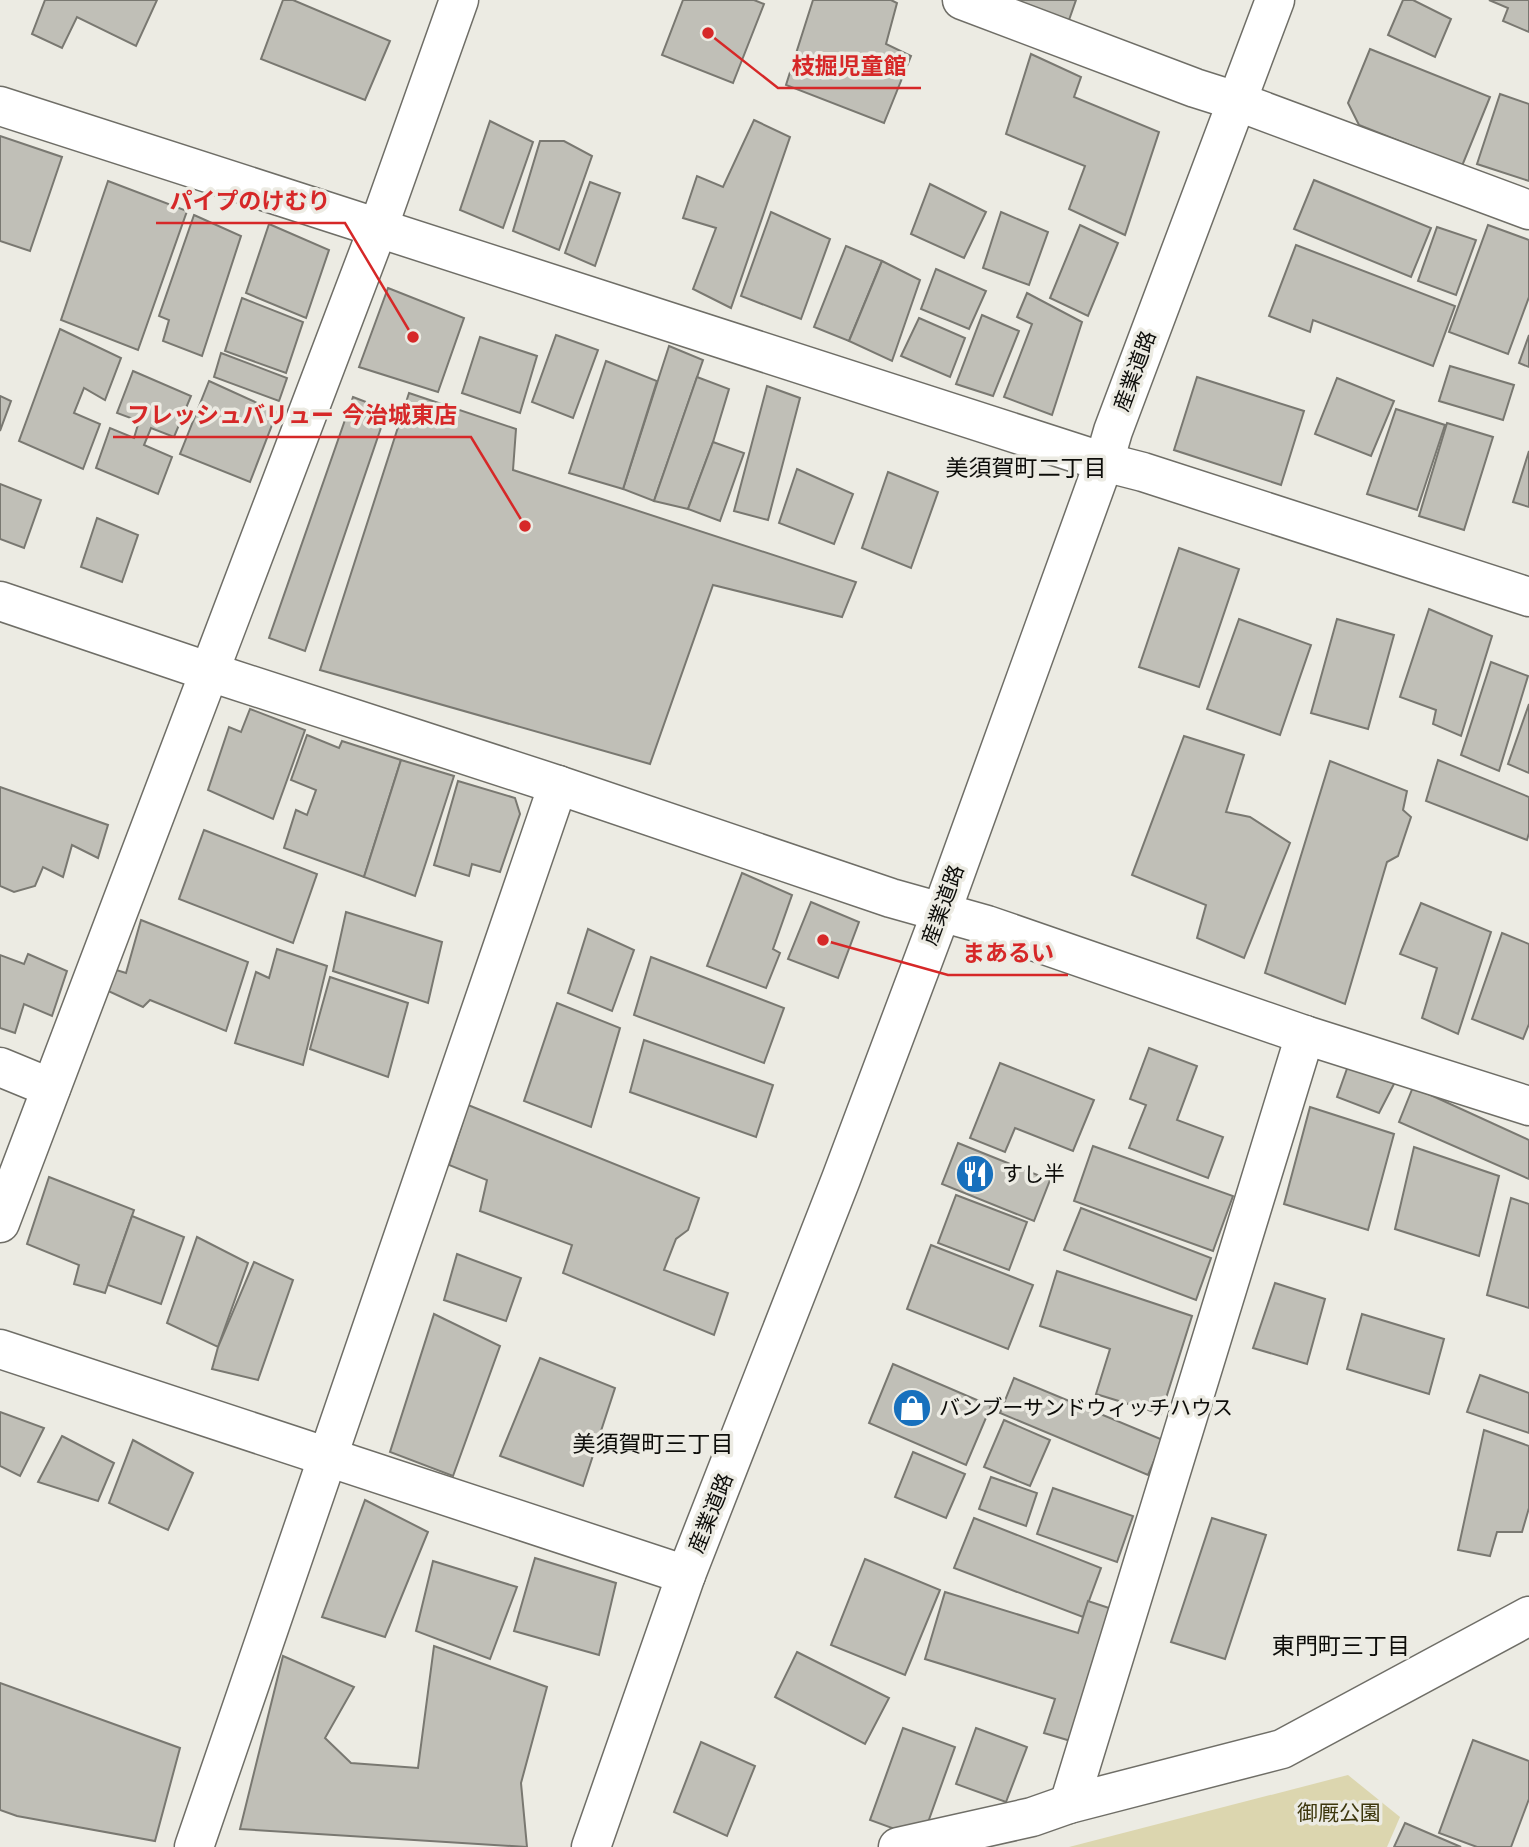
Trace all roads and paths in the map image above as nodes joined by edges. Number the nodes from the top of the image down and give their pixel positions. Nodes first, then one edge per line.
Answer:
1 (459, 0) edge
2 (962, 0) edge
3 (1275, 0) edge
4 (1236, 101) junction
5 (0, 106) edge
6 (1529, 210) edge
7 (378, 228) junction
8 (1104, 462) junction
9 (1529, 597) edge
10 (0, 601) edge
11 (210, 672) junction
12 (558, 785) junction
13 (941, 913) junction
14 (1305, 1035) junction
15 (0, 1067) edge
16 (51, 1088) junction
17 (1529, 1106) edge
18 (0, 1223) edge
19 (0, 1349) edge
20 (326, 1457) junction
21 (686, 1575) junction
22 (1529, 1616) edge
23 (1069, 1804) junction
24 (194, 1847) edge
25 (591, 1847) edge
26 (898, 1847) edge

1 - 7 street
2 - 4 street
3 - 4 street, 産業道路
4 - 6 street
4 - 8 street, 産業道路
5 - 7 street
7 - 8 street
7 - 11 street
8 - 9 street
8 - 13 street, 産業道路
10 - 11 street
11 - 12 street
11 - 16 street
12 - 13 street
12 - 20 street
13 - 14 street
13 - 21 street, 産業道路
14 - 17 street
14 - 23 street
15 - 16 street
16 - 18 street
19 - 20 street
20 - 21 street
20 - 24 street
21 - 25 street, 産業道路
22 - 23 street
23 - 26 street

